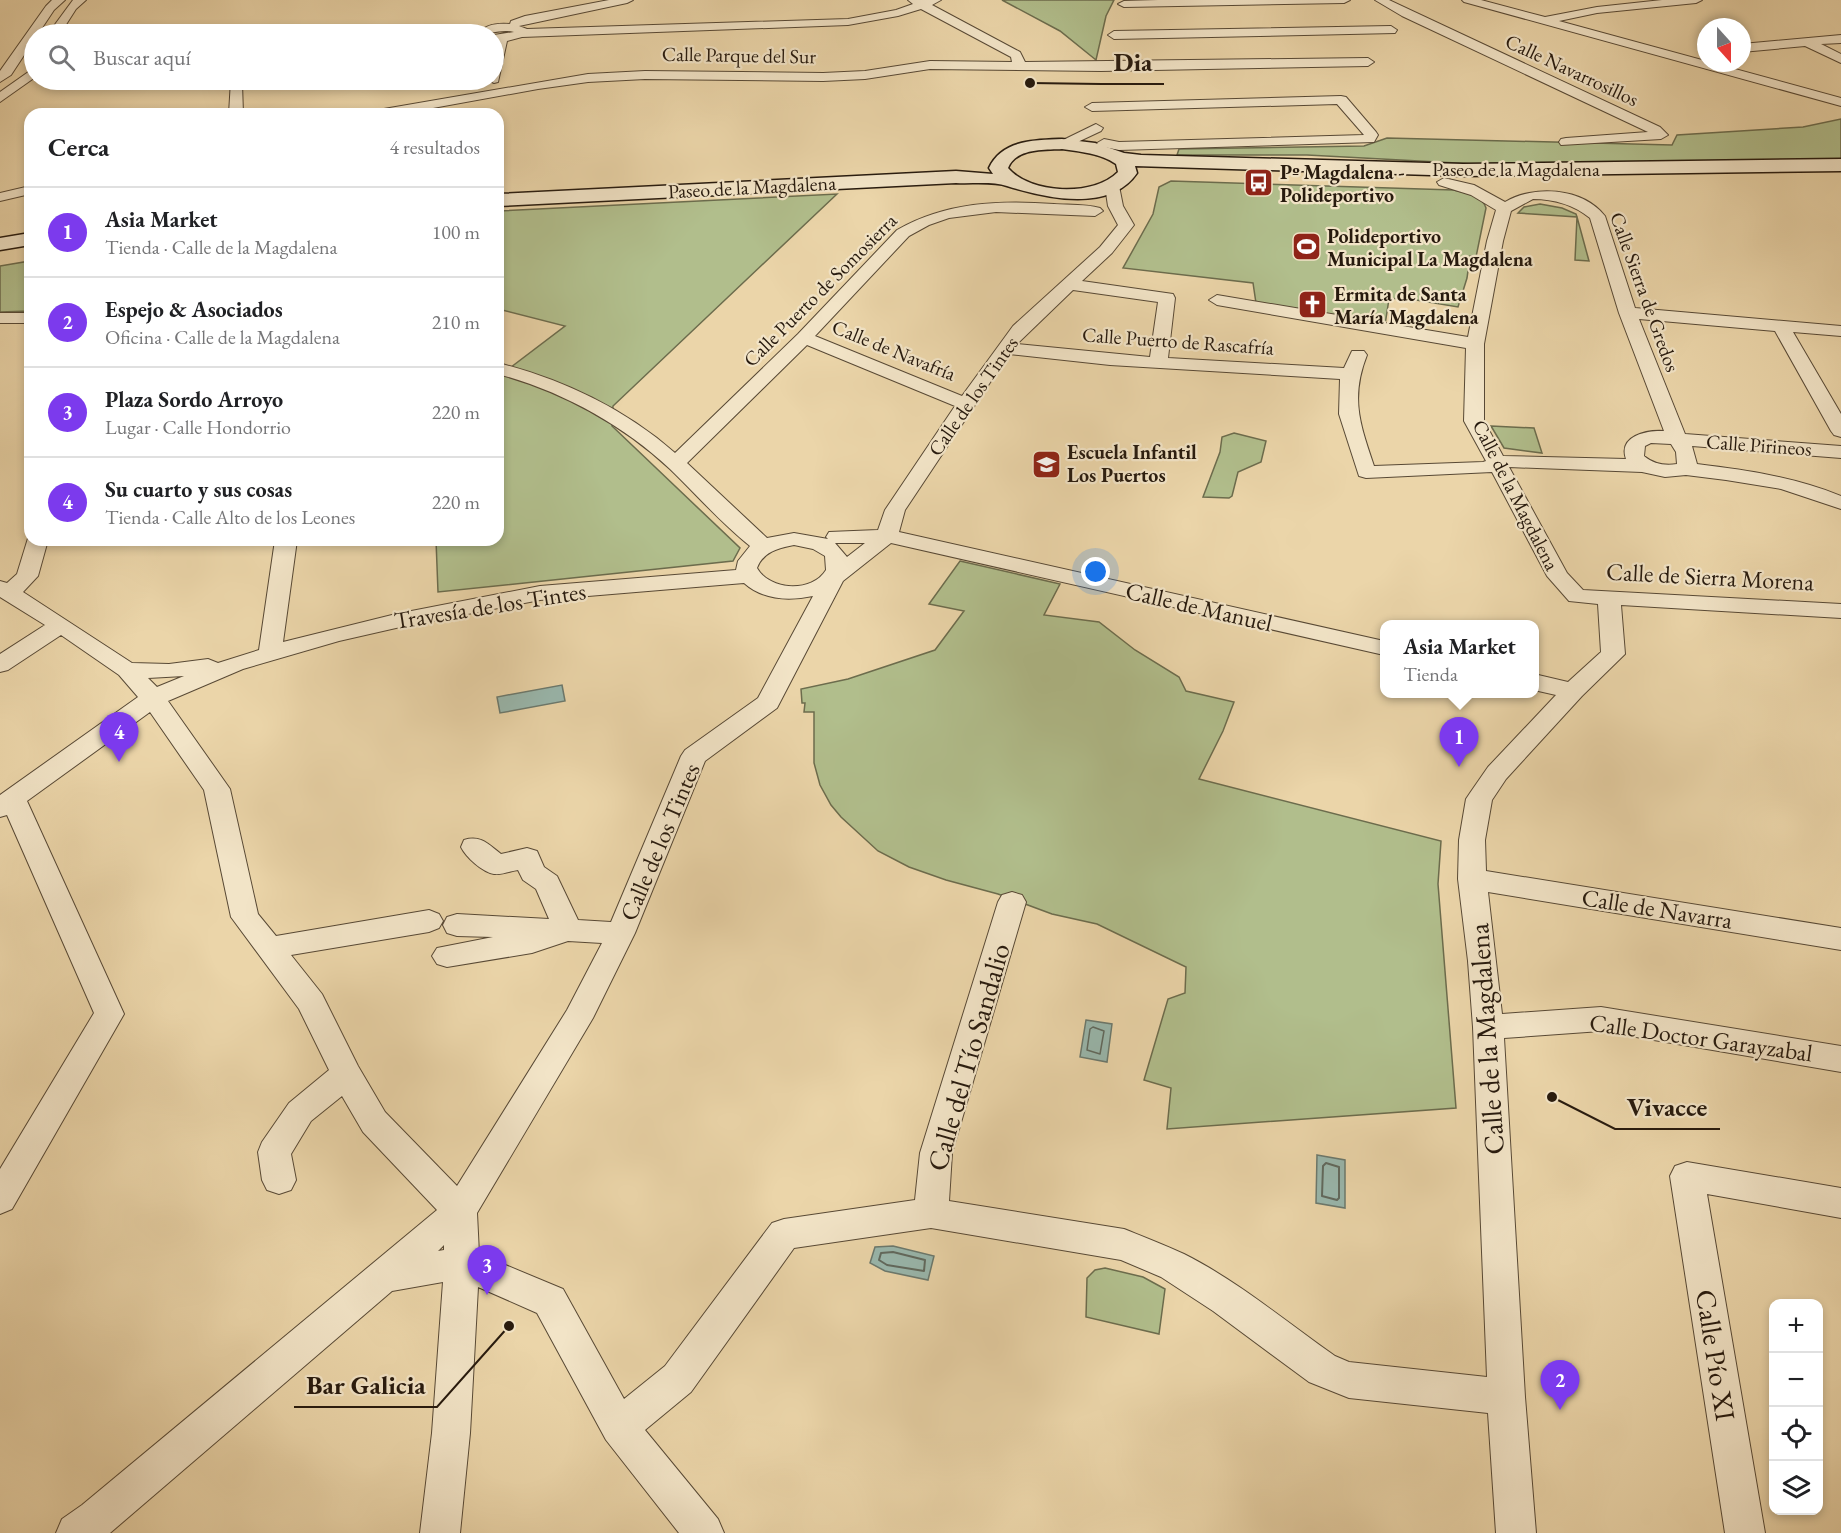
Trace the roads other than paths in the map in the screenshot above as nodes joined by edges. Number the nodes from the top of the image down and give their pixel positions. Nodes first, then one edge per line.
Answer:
1 (59, 0) edge
2 (80, 0) edge
3 (627, 0) edge
4 (935, 0) edge
5 (1344, 0) edge
6 (1381, 0) edge
7 (1468, 0) edge
8 (1696, 0) edge
9 (918, 2) edge
10 (1570, 2) dead end
11 (1597, 10) junction
12 (1406, 14) junction
13 (1546, 21) junction
14 (39, 24) edge
15 (61, 24) edge
16 (1117, 25) edge
17 (1391, 30) junction
18 (504, 32) edge
19 (504, 33) edge
20 (1841, 39) edge
21 (1806, 42) junction
22 (24, 47) edge
23 (1751, 47) edge
24 (1677, 54) junction
25 (1697, 54) edge
26 (1841, 59) edge
27 (1020, 66) junction
28 (1100, 72) junction
29 (1745, 72) edge
30 (0, 78) edge
31 (24, 80) edge
32 (1769, 82) junction
33 (236, 90) edge
34 (491, 90) edge
35 (490, 94) junction
36 (0, 98) edge
37 (1841, 102) edge
38 (236, 108) edge
39 (412, 108) edge
40 (1096, 129) junction
41 (1566, 142) dead end
42 (1062, 144) junction
43 (1111, 151) junction
44 (1841, 165) edge
45 (1003, 171) junction
46 (1841, 176) edge
47 (1119, 182) junction
48 (1444, 182) junction
49 (1467, 186) junction
50 (504, 189) edge
51 (24, 191) edge
52 (1538, 191) junction
53 (1070, 193) junction
54 (0, 197) edge
55 (504, 200) edge
56 (1504, 209) junction
57 (1095, 211) dead end
58 (1118, 212) junction
59 (24, 240) edge
60 (0, 244) edge
61 (24, 252) edge
62 (0, 256) edge
63 (1068, 284) junction
64 (1217, 300) dead end
65 (1628, 313) junction
66 (0, 318) edge
67 (24, 318) edge
68 (1781, 326) junction
69 (1841, 331) edge
70 (804, 338) junction
71 (1475, 344) junction
72 (1004, 348) junction
73 (1358, 355) dead end
74 (1158, 363) junction
75 (504, 369) edge
76 (1349, 374) junction
77 (966, 404) junction
78 (1841, 431) edge
79 (1677, 439) junction
80 (1841, 452) edge
81 (676, 463) junction
82 (1498, 464) junction
83 (1642, 466) junction
84 (1686, 469) junction
85 (1841, 503) edge
86 (895, 510) junction
87 (887, 536) junction
88 (837, 537) junction
89 (810, 541) junction
90 (35, 546) edge
91 (285, 546) edge
92 (763, 546) junction
93 (749, 576) junction
94 (834, 577) junction
95 (5, 591) edge
96 (1577, 596) joint
97 (1609, 598) junction
98 (1841, 611) edge
99 (61, 625) junction
100 (1380, 647) edge
101 (270, 653) junction
102 (235, 664) junction
103 (0, 665) edge
104 (127, 670) junction
105 (1539, 683) edge
106 (1573, 691) junction
107 (153, 698) junction
108 (7, 803) edge
109 (474, 847) dead end
110 (1472, 879) junction
111 (1012, 902) dead end
112 (429, 921) dead end
113 (457, 925) dead end
114 (568, 930) junction
115 (621, 933) junction
116 (1841, 939) edge
117 (269, 948) junction
118 (447, 956) dead end
119 (1488, 1027) junction
120 (1841, 1059) edge
121 (346, 1074) junction
122 (279, 1180) dead end
123 (0, 1199) edge
124 (1841, 1203) edge
125 (460, 1211) junction
126 (931, 1213) junction
127 (462, 1263) junction
128 (383, 1276) junction
129 (1506, 1397) junction
130 (619, 1427) junction
131 (76, 1533) edge
132 (440, 1533) edge
133 (704, 1533) edge
134 (1516, 1533) edge
135 (1745, 1533) edge

1 - 14 street
2 - 15 street
3 - 18 street
4 - 9 street
5 - 16 street
6 - 12 street, Calle Navarrosillos
7 - 13 street
8 - 11 street
9 - 19 street
9 - 27 street
10 - 11 street
11 - 13 street
12 - 17 street
12 - 41 street, Calle Navarrosillos
13 - 24 street
16 - 17 street
16 - 28 street
17 - 28 street, Calle Parque del Sur
20 - 21 street
21 - 23 street
21 - 26 street
22 - 30 street
24 - 25 street
24 - 32 street
27 - 28 street, Calle Parque del Sur
27 - 35 street, Calle Parque del Sur
29 - 32 street
31 - 36 street
32 - 37 street
33 - 38 street
34 - 35 street
35 - 39 street, Calle Parque del Sur
40 - 42 street
40 - 43 street
40 - 43 street
42 - 43 main road, Paseo de la Magdalena
42 - 45 main road, Paseo de la Magdalena
43 - 44 main road, Paseo de la Magdalena
43 - 47 main road
45 - 50 main road, Paseo de la Magdalena
45 - 53 main road, Paseo de la Magdalena
45 - 55 main road, Paseo de la Magdalena
46 - 52 main road, Paseo de la Magdalena
47 - 48 main road, Paseo de la Magdalena
47 - 53 main road, Paseo de la Magdalena
47 - 58 street, Calle de los Tintes
48 - 49 street
48 - 52 main road, Paseo de la Magdalena
49 - 52 street
49 - 56 street
51 - 54 street
52 - 56 street
52 - 65 street, Calle Sierra de Gredos
53 - 58 street
56 - 71 street, Calle de la Magdalena
57 - 70 street, Calle Puerto de Somosierra
58 - 63 street, Calle de los Tintes
59 - 60 main road
61 - 62 main road
63 - 72 street, Calle de los Tintes
63 - 74 street
64 - 71 street
65 - 68 street
65 - 79 street, Calle Sierra de Gredos
66 - 67 street
68 - 69 street
68 - 78 street
70 - 77 street, Calle de Navafría
70 - 81 street, Calle Puerto de Somosierra
71 - 82 street, Calle de la Magdalena
72 - 74 street, Calle Puerto de Rascafría
72 - 77 street, Calle de los Tintes
73 - 76 street
74 - 76 street, Calle Puerto de Rascafría
75 - 81 street
76 - 82 street
77 - 86 street, Calle de los Tintes
79 - 80 street, Calle Pirineos
79 - 83 street
79 - 84 street
81 - 92 street
82 - 83 street
82 - 96 street, Calle de la Magdalena
83 - 84 street
84 - 85 street, Calle Pirineos
86 - 87 street, Calle de los Tintes
86 - 88 street
87 - 88 street, Calle de Manuel
87 - 94 street, Calle de los Tintes
87 - 100 street, Calle de Manuel
88 - 89 street
89 - 92 street
89 - 94 street
90 - 95 street
91 - 101 street
92 - 93 street
93 - 94 street
93 - 101 street, Travesía de los Tintes
94 - 115 street, Calle de los Tintes
95 - 99 street
96 - 97 street, Calle de Sierra Morena
97 - 98 street, Calle de Sierra Morena
97 - 106 street, Calle de la Magdalena
99 - 103 street
99 - 104 street
101 - 102 street, Travesía de los Tintes
102 - 104 street, Travesía de los Tintes
102 - 107 street, Travesía de los Tintes
104 - 107 street
105 - 106 street
106 - 110 street, Calle de la Magdalena
107 - 108 street, Travesía de los Tintes
107 - 117 street
108 - 123 street
109 - 114 street
110 - 116 street, Calle de Navarra
110 - 119 street, Calle de la Magdalena
111 - 126 street, Calle del Tío Sandalio
112 - 117 street
113 - 114 street
114 - 115 street
114 - 118 street
115 - 125 street, Calle de los Tintes
117 - 121 street
119 - 120 street, Calle Doctor Garayzabal
119 - 129 street, Calle de la Magdalena
121 - 122 street
121 - 125 street
124 - 135 street, Calle Pío XI
125 - 127 street
125 - 128 street, Calle de los Tintes
126 - 129 street
126 - 130 street
127 - 128 street
127 - 130 street
127 - 132 street
128 - 131 street, Calle de los Tintes
129 - 134 street, Calle de la Magdalena
130 - 133 street

